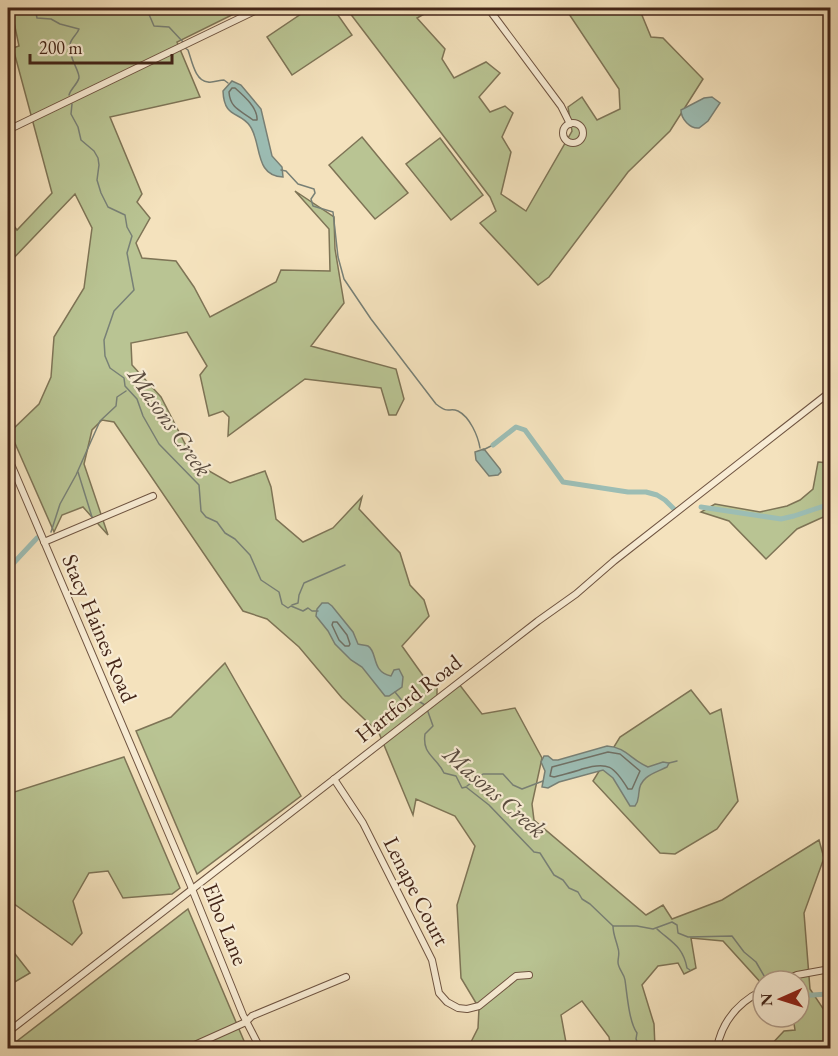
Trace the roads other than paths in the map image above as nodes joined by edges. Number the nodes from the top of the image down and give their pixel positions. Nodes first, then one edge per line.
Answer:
1 (261, 8) edge
2 (488, 8) edge
3 (570, 124) dead end
4 (8, 130) edge
5 (831, 392) edge
6 (8, 457) edge
7 (153, 496) dead end
8 (44, 542) junction
9 (334, 779) junction
10 (159, 813) joint
11 (191, 890) junction
12 (831, 969) edge
13 (811, 973) edge
14 (530, 975) dead end
15 (346, 977) dead end
16 (751, 997) edge
17 (246, 1022) junction
18 (8, 1032) edge
19 (188, 1048) edge
20 (260, 1048) edge
21 (717, 1048) edge

1 - 4 street
2 - 3 street
5 - 9 street, Hartford Road
6 - 8 street, Stacy Haines Road
7 - 8 street
8 - 10 street, Stacy Haines Road
9 - 11 street, Hartford Road
9 - 14 street, Lenape Court
10 - 11 street, Elbo Lane
11 - 17 street, Elbo Lane
11 - 18 street, Hartford Road
12 - 13 street
15 - 17 street
16 - 21 street
17 - 19 street
17 - 20 street, Elbo Lane

